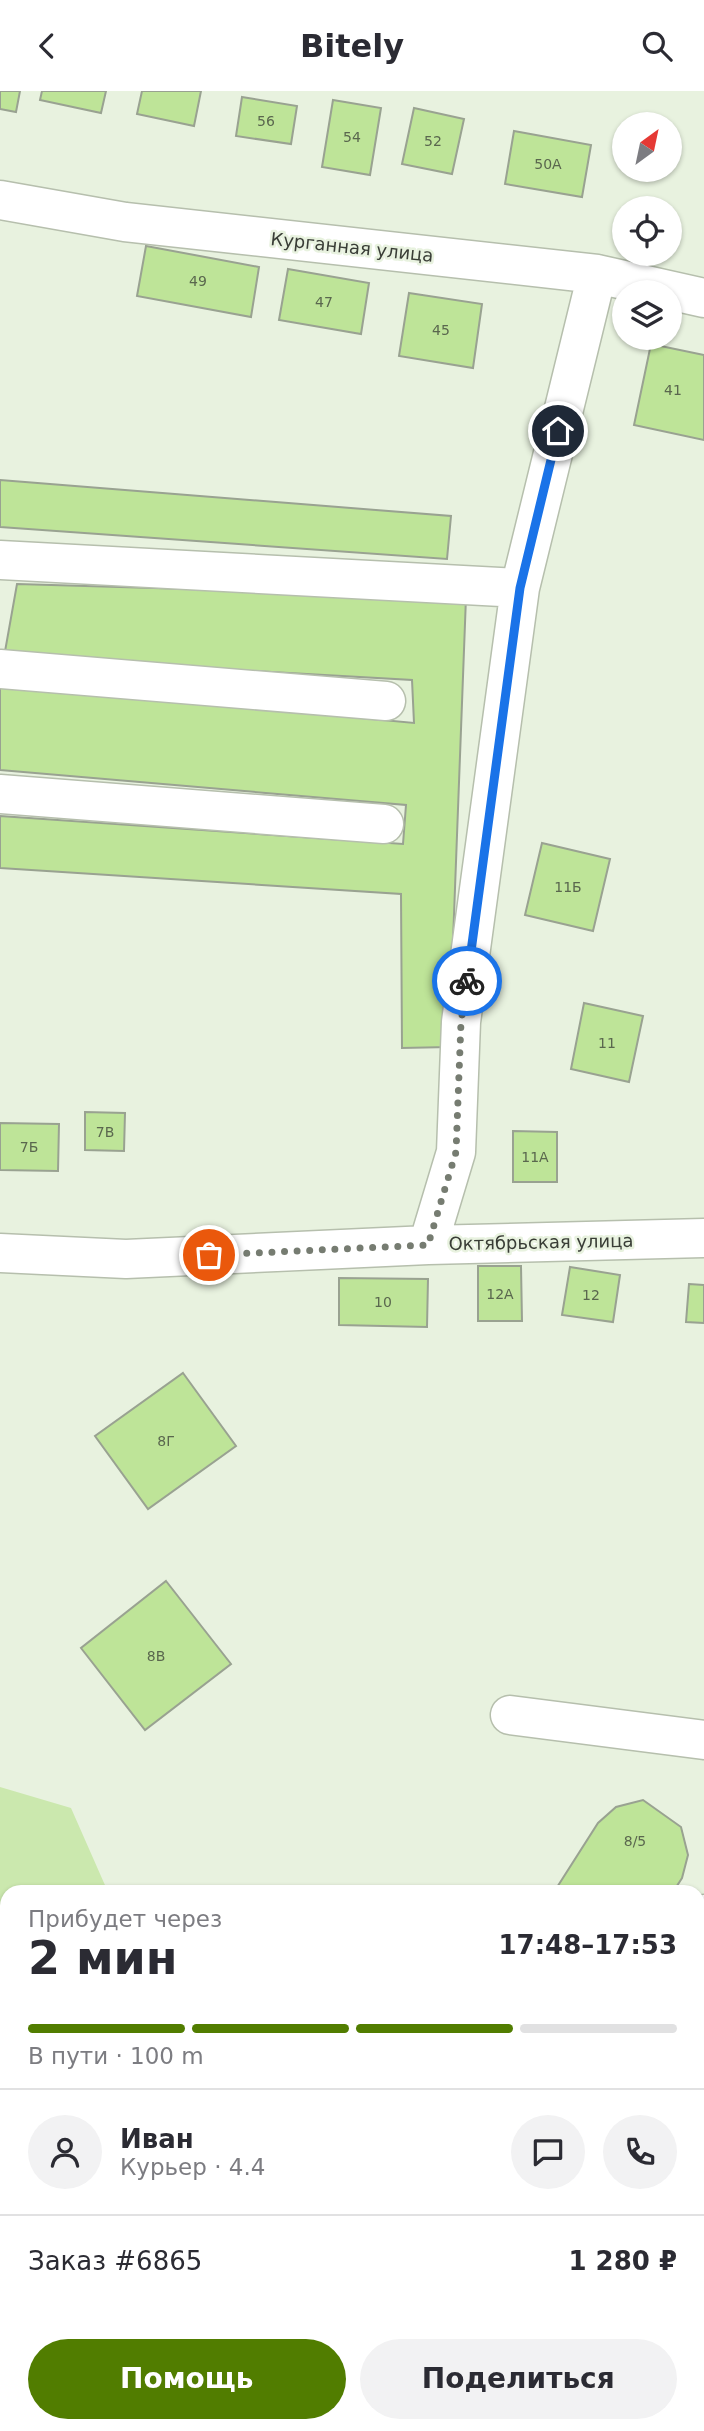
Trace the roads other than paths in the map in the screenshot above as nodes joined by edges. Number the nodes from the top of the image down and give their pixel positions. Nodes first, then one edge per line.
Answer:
1 (0, 200) edge
2 (597, 274) junction
3 (704, 298) edge
4 (0, 560) edge
5 (520, 588) junction
6 (0, 669) edge
7 (386, 701) dead end
8 (0, 794) edge
9 (384, 824) dead end
10 (704, 1238) edge
11 (428, 1245) junction
12 (0, 1253) edge
13 (510, 1715) dead end
14 (704, 1739) edge

1 - 2 street, Курганная улица
2 - 3 street, Курганная улица
2 - 5 street
4 - 5 street
5 - 11 street
6 - 7 street
8 - 9 street
10 - 11 street, Октябрьская улица
11 - 12 street, Октябрьская улица
13 - 14 street

